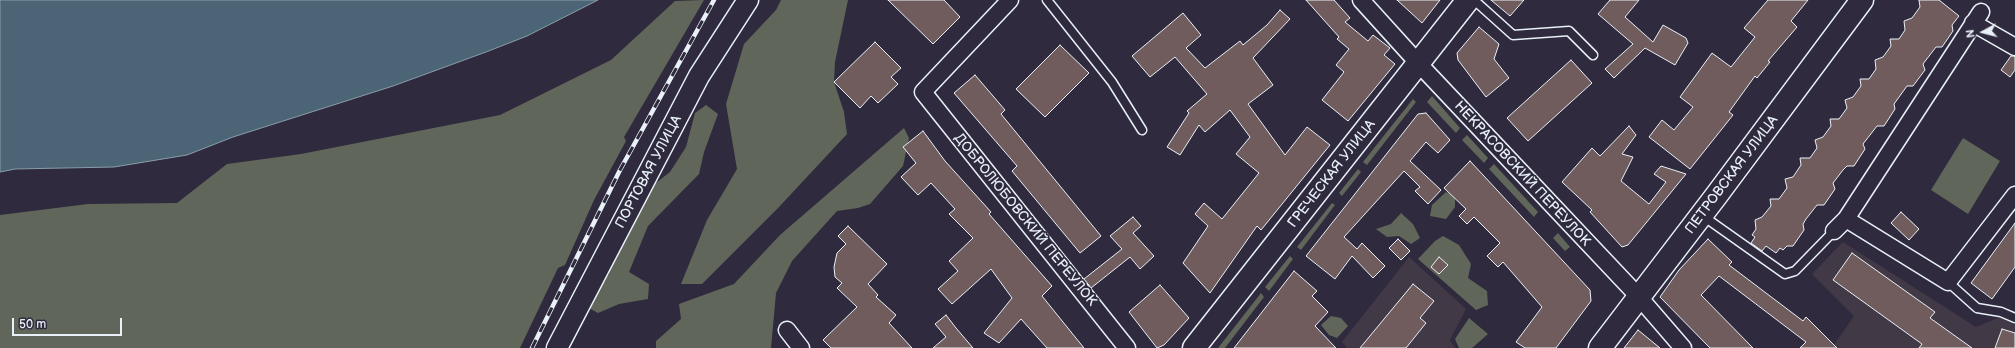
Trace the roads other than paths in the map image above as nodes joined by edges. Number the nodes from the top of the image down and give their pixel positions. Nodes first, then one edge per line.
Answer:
1 (748, 0) edge
2 (1010, 0) edge
3 (1047, 0) edge
4 (1361, 0) edge
5 (1468, 0) edge
6 (1474, 0) edge
7 (1862, 0) edge
8 (2015, 47) edge
9 (1593, 55) dead end
10 (1419, 64) junction
11 (1142, 130) dead end
12 (2015, 195) edge
13 (1702, 215) junction
14 (1846, 219) junction
15 (1834, 231) joint
16 (1948, 282) junction
17 (1639, 297) junction
18 (2015, 318) edge
19 (787, 330) dead end
20 (557, 348) edge
21 (801, 348) edge
22 (1127, 348) edge
23 (1194, 348) edge
24 (1600, 348) edge
25 (1683, 348) edge

1 - 20 street, ПОРТОВАЯ УЛИЦА
2 - 22 street, ДОБРОЛЮБОВСКИЙ ПЕРЕУЛОК
3 - 11 lane
4 - 10 street, НЕКРАСОВСКИЙ ПЕРЕУЛОК
5 - 10 main road, ГРЕЧЕСКАЯ УЛИЦА
6 - 9 lane
7 - 13 main road, ПЕТРОВСКАЯ УЛИЦА
8 - 14 street
10 - 17 street, НЕКРАСОВСКИЙ ПЕРЕУЛОК
10 - 23 main road, ГРЕЧЕСКАЯ УЛИЦА
12 - 16 street
13 - 15 lane
13 - 17 main road, ПЕТРОВСКАЯ УЛИЦА
14 - 15 street
14 - 16 street
16 - 18 lane
17 - 24 main road, ПЕТРОВСКАЯ УЛИЦА
17 - 25 street, НЕКРАСОВСКИЙ ПЕРЕУЛОК
19 - 21 street

